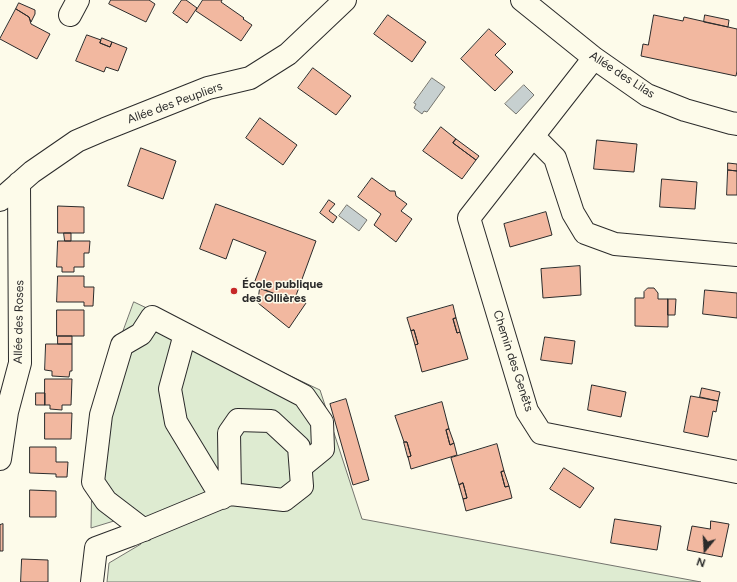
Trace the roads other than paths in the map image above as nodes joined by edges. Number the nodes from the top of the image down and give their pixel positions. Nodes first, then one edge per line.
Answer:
1 (346, 0) edge
2 (522, 0) edge
3 (594, 58) junction
4 (737, 124) edge
5 (533, 136) junction
6 (19, 183) junction
7 (0, 200) edge
8 (737, 255) edge
9 (184, 334) junction
10 (0, 459) edge
11 (301, 467) junction
12 (737, 472) edge
13 (226, 496) junction
14 (137, 532) junction
15 (92, 582) edge

1 - 6 street, Allée des Peupliers
2 - 3 street, Allée des Lilas
3 - 4 street, Allée des Lilas
3 - 5 street, Chemin des Genêts
5 - 8 street
5 - 12 street, Chemin des Genêts
6 - 7 street, Allée des Peupliers
6 - 10 street, Allée des Roses
9 - 11 street
9 - 13 street
9 - 14 street
11 - 13 street
11 - 13 street
13 - 14 street
14 - 15 street

